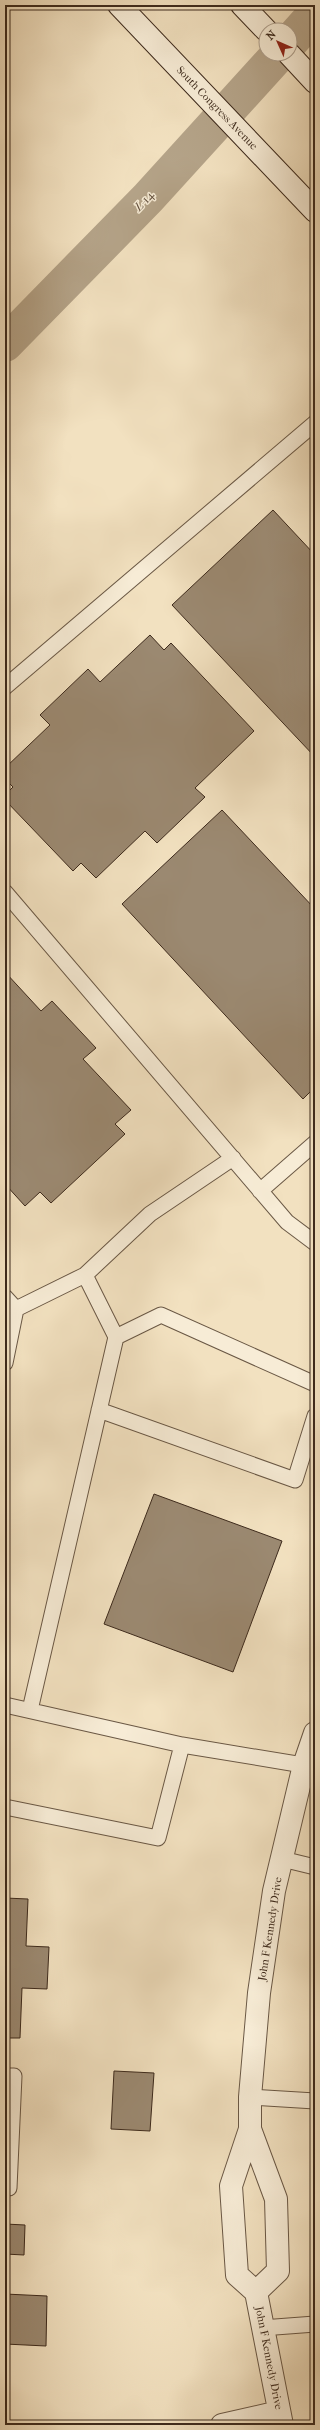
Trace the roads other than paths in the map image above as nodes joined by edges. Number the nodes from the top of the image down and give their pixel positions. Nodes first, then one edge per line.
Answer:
1 (119, 5) edge
2 (242, 5) edge
3 (258, 22) edge
4 (296, 62) edge
5 (315, 82) edge
6 (315, 211) edge
7 (315, 423) edge
8 (5, 687) edge
9 (5, 892) edge
10 (315, 1143) edge
11 (233, 1158) junction
12 (260, 1191) junction
13 (315, 1243) edge
14 (85, 1276) junction
15 (5, 1297) edge
16 (10, 1310) edge
17 (116, 1337) junction
18 (5, 1363) edge
19 (315, 1384) edge
20 (99, 1410) junction
21 (315, 1416) edge
22 (5, 1705) edge
23 (30, 1710) junction
24 (315, 1733) edge
25 (182, 1745) junction
26 (310, 1766) edge
27 (5, 1807) edge
28 (282, 1859) junction
29 (315, 1867) edge
30 (5, 2076) edge
31 (250, 2097) junction
32 (315, 2101) edge
33 (250, 2129) junction
34 (5, 2188) edge
35 (256, 2292) junction
36 (315, 2324) edge
37 (262, 2328) junction
38 (281, 2419) edge
39 (222, 2425) edge

1 - 6 street, South Congress Avenue
2 - 3 street
4 - 5 street
7 - 8 lane
9 - 11 lane
10 - 12 lane
11 - 12 lane
11 - 14 lane
12 - 13 lane
14 - 16 lane
14 - 17 lane
15 - 16 lane
16 - 18 lane
17 - 19 lane
17 - 20 lane
20 - 21 lane
20 - 23 lane
22 - 23 lane
23 - 25 lane
24 - 26 street, John F Kennedy Drive
25 - 26 lane
25 - 27 lane
26 - 28 street, John F Kennedy Drive
28 - 29 lane
28 - 31 street, John F Kennedy Drive
30 - 34 lane
31 - 32 lane
31 - 33 street, John F Kennedy Drive
33 - 35 street, John F Kennedy Drive
33 - 35 street, John F Kennedy Drive
35 - 37 street, John F Kennedy Drive
36 - 37 lane
37 - 38 street, John F Kennedy Drive
38 - 39 street

